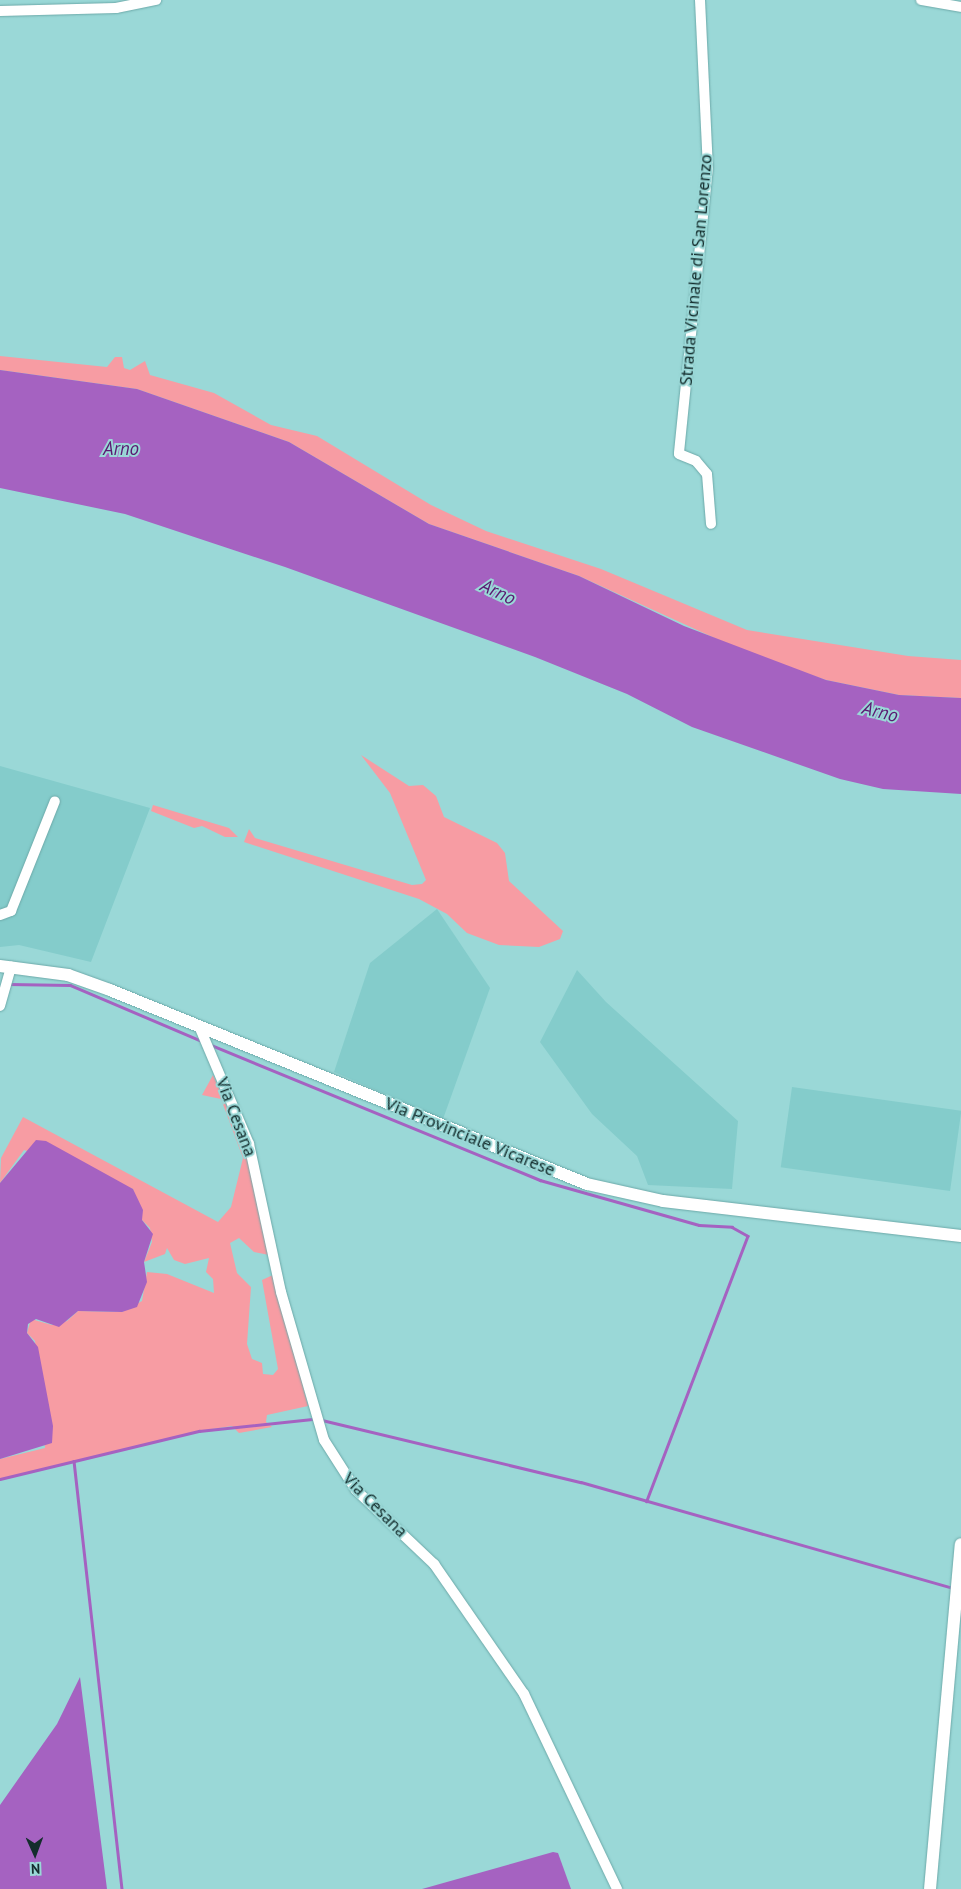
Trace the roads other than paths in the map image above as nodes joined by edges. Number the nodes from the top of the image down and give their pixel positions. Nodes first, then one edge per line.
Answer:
1 (156, 0) edge
2 (700, 0) edge
3 (921, 0) edge
4 (961, 7) edge
5 (0, 11) edge
6 (712, 524) dead end
7 (55, 801) dead end
8 (0, 915) edge
9 (6, 967) edge
10 (0, 1006) edge
11 (202, 1032) junction
12 (960, 1236) edge
13 (961, 1544) edge
14 (617, 1889) edge
15 (930, 1889) edge

1 - 5 street
2 - 6 street, Strada Vicinale di San Lorenzo
3 - 4 street
7 - 8 street
9 - 10 street
9 - 11 main road, Via Provinciale Vicarese
11 - 12 main road, Via Provinciale Vicarese
11 - 14 street, Via Cesana
13 - 15 main road

